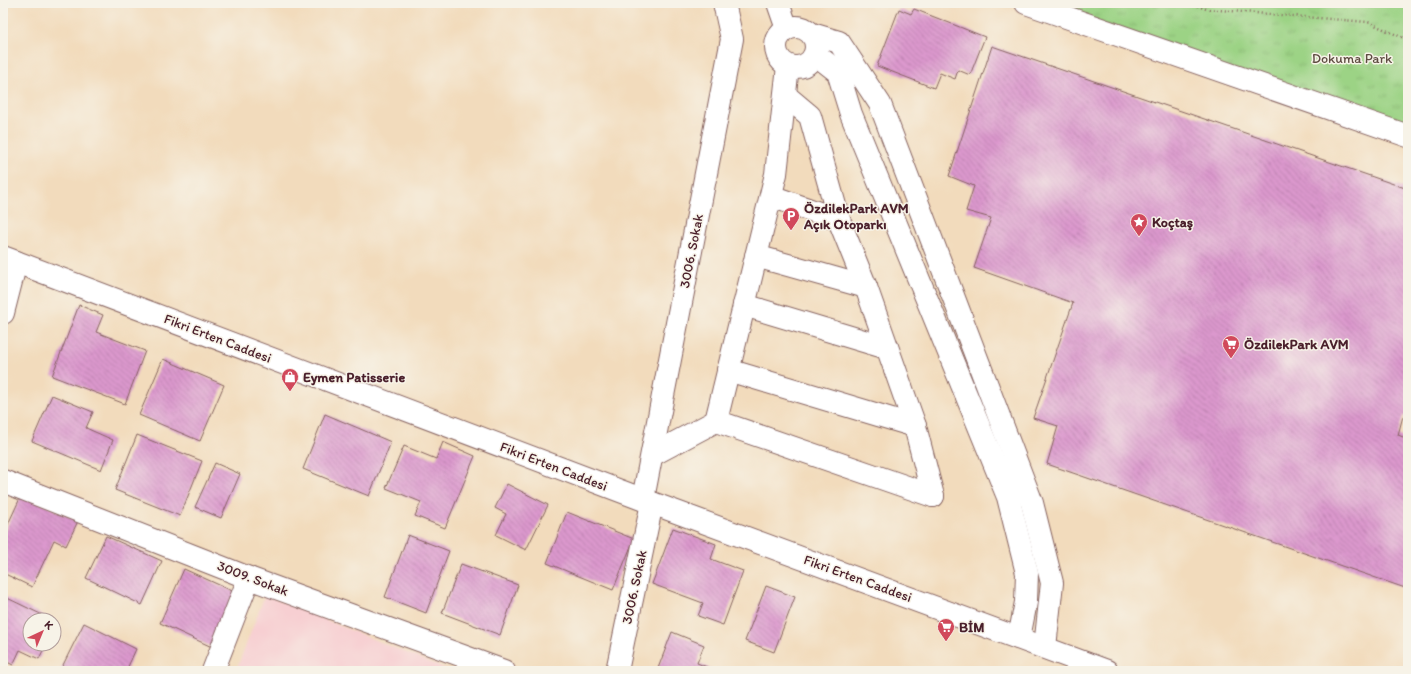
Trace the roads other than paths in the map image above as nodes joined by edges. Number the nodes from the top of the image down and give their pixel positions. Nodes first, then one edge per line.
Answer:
1 (724, 3) edge
2 (778, 3) edge
3 (791, 3) edge
4 (1026, 3) edge
5 (802, 36) junction
6 (788, 66) junction
7 (786, 95) junction
8 (1408, 136) edge
9 (771, 196) junction
10 (839, 220) junction
11 (756, 256) junction
12 (10, 259) edge
13 (866, 287) junction
14 (744, 305) junction
15 (3, 313) edge
16 (887, 348) junction
17 (728, 370) junction
18 (716, 421) junction
19 (916, 426) junction
20 (652, 455) junction
21 (3, 481) edge
22 (1008, 497) junction
23 (648, 501) junction
24 (1032, 502) junction
25 (249, 578) junction
26 (1019, 638) junction
27 (1044, 647) junction
28 (214, 671) edge
29 (504, 671) edge
30 (617, 671) edge
31 (1107, 671) edge

1 - 20 street, 3006. Sokak
2 - 5 street
3 - 5 street
4 - 8 street
5 - 6 street
5 - 6 street
5 - 22 street
5 - 24 street
6 - 7 street
7 - 9 street
7 - 10 street
9 - 10 street
9 - 11 street
10 - 13 street
11 - 13 street
11 - 14 street
12 - 15 street
12 - 23 street, Fikri Erten Caddesi
13 - 16 street
14 - 16 street
14 - 17 street
16 - 19 street
17 - 18 street
17 - 19 street
18 - 19 street
18 - 20 street
20 - 23 street, 3006. Sokak
21 - 25 street, 3009. Sokak
22 - 24 street
22 - 26 street
23 - 26 street, Fikri Erten Caddesi
23 - 30 street, 3006. Sokak
24 - 27 street
25 - 28 street
25 - 29 street, 3009. Sokak
26 - 27 street, Fikri Erten Caddesi
27 - 31 street, Fikri Erten Caddesi

